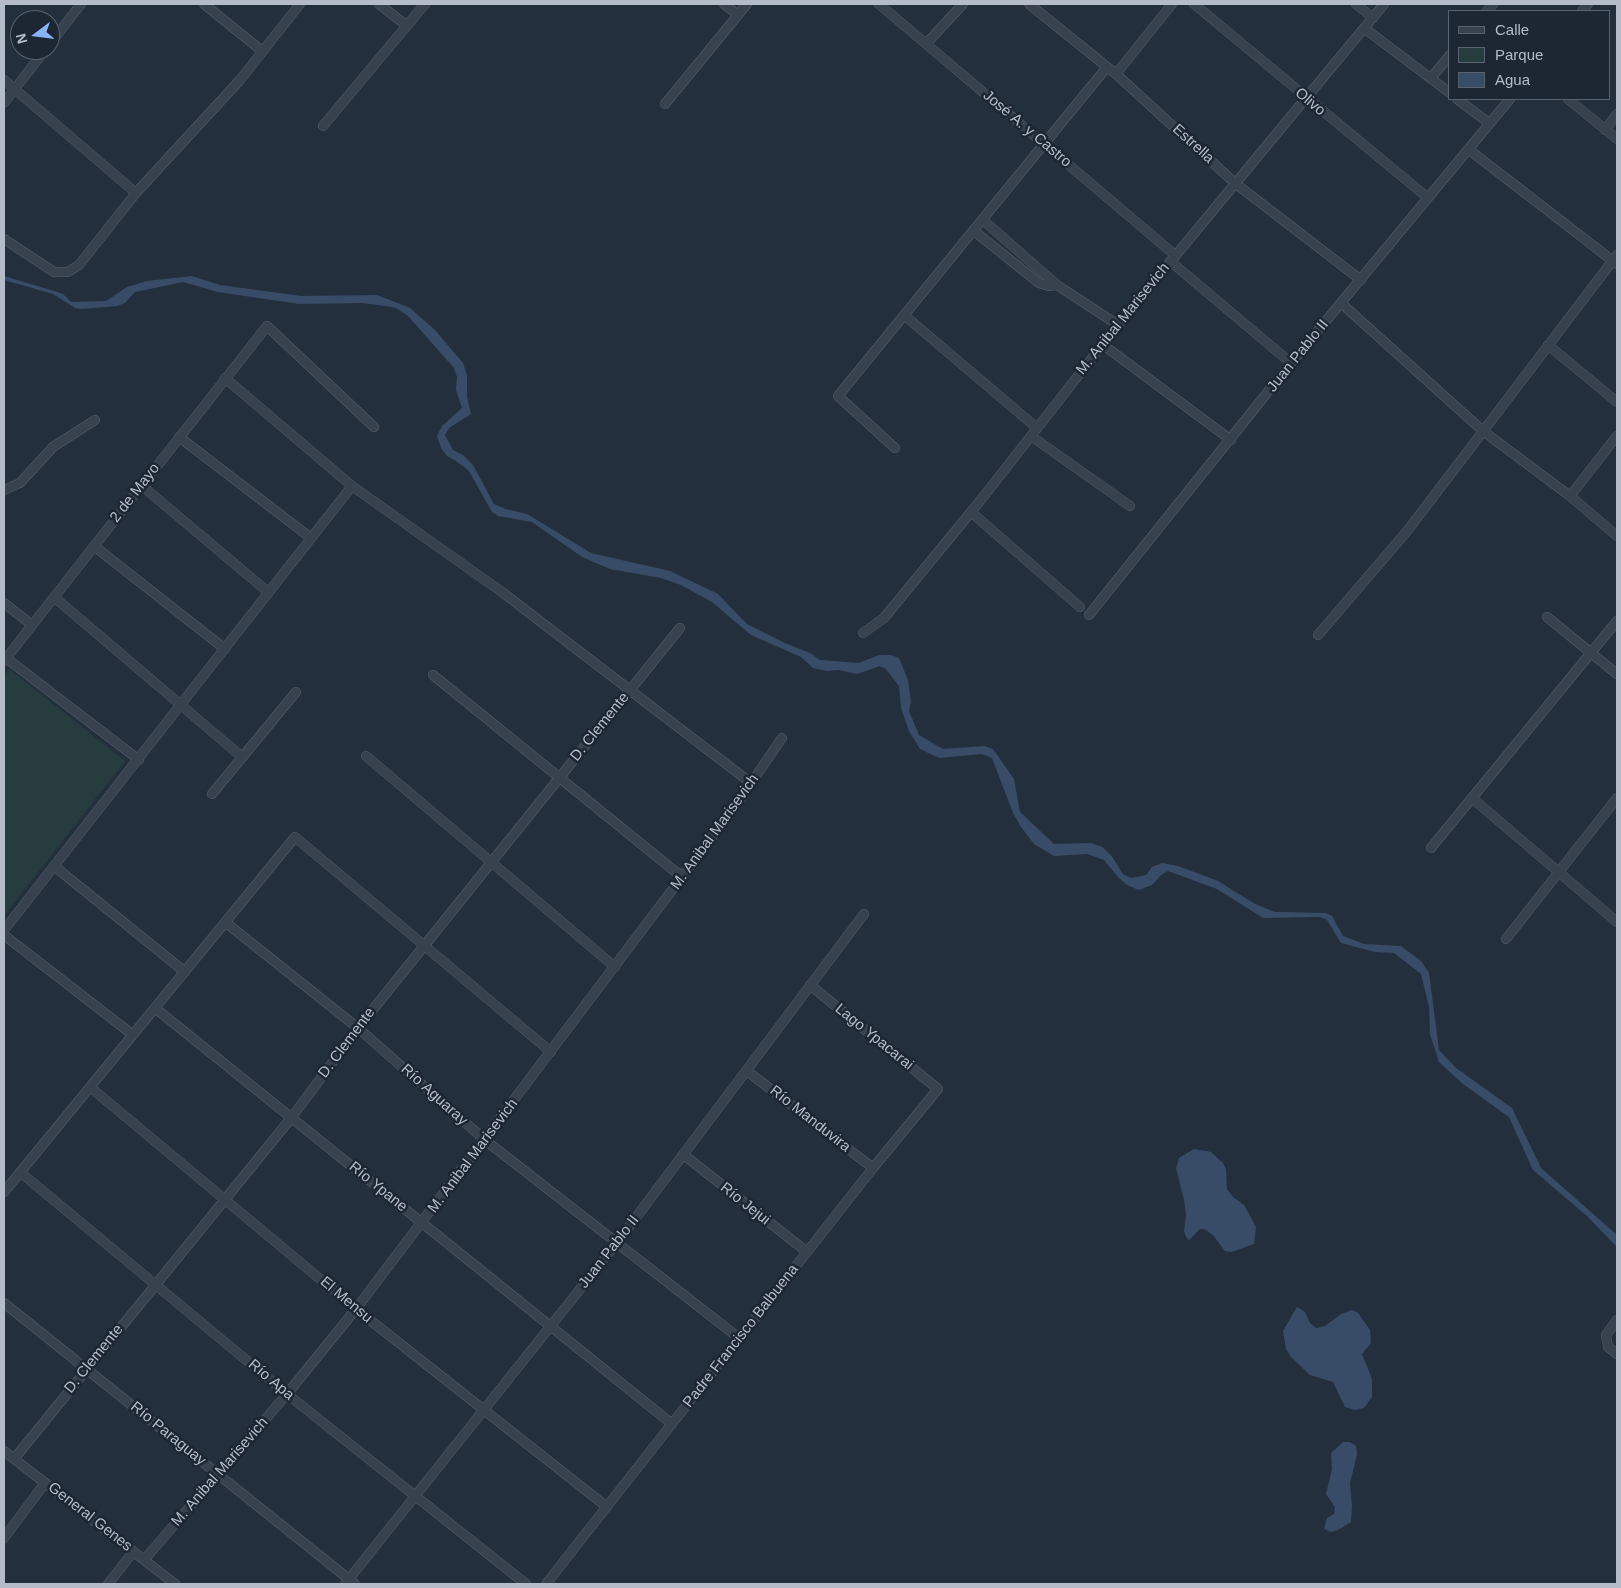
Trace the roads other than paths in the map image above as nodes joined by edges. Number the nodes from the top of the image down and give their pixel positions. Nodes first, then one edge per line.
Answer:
1 (81, 4) edge
2 (204, 4) edge
3 (300, 4) edge
4 (379, 4) edge
5 (424, 4) edge
6 (724, 4) edge
7 (747, 4) edge
8 (879, 4) edge
9 (962, 4) edge
10 (1029, 4) edge
11 (1172, 4) edge
12 (1194, 4) edge
13 (1356, 4) edge
14 (1384, 4) edge
15 (738, 15) junction
16 (1373, 18) junction
17 (407, 26) junction
18 (1364, 28) junction
19 (60, 31) edge
20 (926, 44) junction
21 (262, 51) junction
22 (1448, 57) edge
23 (37, 60) edge
24 (1107, 67) junction
25 (1116, 74) junction
26 (1430, 78) junction
27 (4, 80) edge
28 (15, 89) junction
29 (1448, 92) edge
30 (1306, 98) junction
31 (1459, 100) edge
32 (1509, 100) edge
33 (1569, 100) edge
34 (4, 103) edge
35 (664, 104) dead end
36 (1617, 114) edge
37 (1489, 123) junction
38 (323, 126) dead end
39 (1605, 130) junction
40 (1617, 139) edge
41 (1045, 142) junction
42 (1468, 149) junction
43 (1236, 184) junction
44 (134, 195) junction
45 (1428, 198) junction
46 (983, 220) junction
47 (974, 231) junction
48 (4, 239) edge
49 (1172, 258) junction
50 (1616, 260) edge
51 (1360, 280) junction
52 (1058, 285) junction
53 (1341, 303) junction
54 (904, 315) junction
55 (1118, 325) junction
56 (1102, 344) junction
57 (1548, 345) junction
58 (1290, 363) junction
59 (225, 378) junction
60 (1617, 402) edge
61 (95, 420) dead end
62 (374, 427) dead end
63 (1037, 428) junction
64 (1483, 431) junction
65 (1031, 436) junction
66 (1617, 436) edge
67 (179, 437) junction
68 (1231, 440) junction
69 (895, 448) dead end
70 (141, 485) junction
71 (352, 486) junction
72 (4, 490) edge
73 (1570, 496) junction
74 (1130, 506) dead end
75 (971, 512) junction
76 (1617, 536) edge
77 (311, 538) junction
78 (94, 546) junction
79 (268, 592) junction
80 (54, 597) junction
81 (4, 603) edge
82 (1080, 607) dead end
83 (1088, 615) dead end
84 (1547, 617) dead end
85 (1617, 621) edge
86 (32, 625) junction
87 (680, 628) dead end
88 (863, 633) dead end
89 (1318, 635) dead end
90 (225, 649) junction
91 (1591, 653) junction
92 (5, 660) edge
93 (1617, 674) edge
94 (433, 675) dead end
95 (630, 690) junction
96 (296, 692) dead end
97 (182, 706) junction
98 (782, 738) dead end
99 (366, 756) dead end
100 (242, 757) junction
101 (139, 760) junction
102 (560, 778) junction
103 (751, 783) junction
104 (212, 794) dead end
105 (1472, 798) junction
106 (1617, 798) edge
107 (1431, 848) dead end
108 (491, 863) junction
109 (54, 866) junction
110 (1559, 872) junction
111 (682, 877) junction
112 (864, 914) dead end
113 (225, 922) junction
114 (1617, 922) edge
115 (4, 930) edge
116 (4, 935) edge
117 (1506, 940) dead end
118 (424, 946) junction
119 (615, 967) junction
120 (185, 972) junction
121 (810, 985) junction
122 (155, 1008) junction
123 (358, 1028) junction
124 (133, 1035) junction
125 (551, 1052) junction
126 (747, 1070) junction
127 (90, 1087) junction
128 (938, 1089) joint
129 (292, 1117) junction
130 (485, 1140) junction
131 (684, 1155) junction
132 (872, 1168) junction
133 (20, 1172) junction
134 (4, 1192) edge
135 (225, 1197) junction
136 (422, 1223) junction
137 (616, 1244) junction
138 (807, 1252) junction
139 (156, 1283) junction
140 (4, 1304) edge
141 (356, 1309) junction
142 (1617, 1320) edge
143 (551, 1327) junction
144 (738, 1338) junction
145 (1617, 1354) edge
146 (87, 1368) junction
147 (287, 1394) junction
148 (483, 1410) junction
149 (672, 1424) junction
150 (4, 1451) edge
151 (14, 1459) junction
152 (217, 1475) junction
153 (45, 1483) junction
154 (415, 1497) junction
155 (607, 1507) junction
156 (4, 1538) edge
157 (133, 1552) junction
158 (144, 1560) junction
159 (350, 1583) edge
160 (108, 1584) edge
161 (175, 1584) edge
162 (526, 1584) edge
163 (546, 1584) edge

1 - 19 street
2 - 21 street
3 - 21 street
4 - 17 street
5 - 17 street
6 - 15 street
7 - 15 street
8 - 20 street, José A. y Castro
9 - 20 street
10 - 24 street, Estrella
11 - 25 street
12 - 30 street, Olivo
13 - 16 street
14 - 16 street, M. Anibal Marisevich
15 - 35 street
16 - 18 street, M. Anibal Marisevich
17 - 38 street
18 - 26 street
18 - 30 street, M. Anibal Marisevich
20 - 41 street, José A. y Castro
21 - 44 street
22 - 26 street
23 - 28 street
24 - 25 street, Estrella
24 - 41 street
25 - 43 street, Estrella
26 - 29 street
27 - 28 street
28 - 34 street
28 - 44 street
30 - 43 street, M. Anibal Marisevich
30 - 45 street, Olivo
31 - 37 street
32 - 37 street, Juan Pablo II
33 - 39 street
36 - 39 street
37 - 42 street, Juan Pablo II
39 - 40 street
41 - 46 street
41 - 49 street, José A. y Castro
42 - 45 street, Juan Pablo II
42 - 50 street
43 - 49 street, M. Anibal Marisevich
43 - 51 street, Estrella
44 - 48 street
45 - 51 street, Juan Pablo II
46 - 47 street
46 - 52 street
47 - 52 street
47 - 54 street
49 - 55 street, M. Anibal Marisevich
49 - 58 street, José A. y Castro
50 - 57 street
51 - 53 street, Juan Pablo II
52 - 55 street
53 - 58 street, Juan Pablo II
53 - 64 street
54 - 63 street
54 - 69 street
55 - 56 street, M. Anibal Marisevich
56 - 63 street, M. Anibal Marisevich
56 - 68 street
57 - 60 street
57 - 64 street
58 - 68 street, Juan Pablo II
59 - 62 street, 2 de Mayo
59 - 67 street, 2 de Mayo
59 - 71 street
61 - 72 street
63 - 65 street, M. Anibal Marisevich
64 - 73 street
64 - 89 street
65 - 74 street
65 - 75 street, M. Anibal Marisevich
66 - 73 street
67 - 70 street, 2 de Mayo
67 - 77 street
68 - 83 street, Juan Pablo II
70 - 78 street, 2 de Mayo
70 - 79 street
71 - 77 street
71 - 95 street
73 - 76 street
75 - 82 street
75 - 88 street, M. Anibal Marisevich
77 - 79 street
78 - 80 street, 2 de Mayo
78 - 90 street
79 - 90 street
80 - 86 street, 2 de Mayo
80 - 97 street
81 - 86 street
84 - 91 street
85 - 91 street
86 - 92 street, 2 de Mayo
87 - 95 street, D. Clemente
90 - 97 street
91 - 93 street
91 - 105 street
92 - 101 street
94 - 102 street
95 - 102 street, D. Clemente
95 - 103 street
96 - 100 street
97 - 100 street
97 - 101 street
98 - 103 street, M. Anibal Marisevich
99 - 108 street
100 - 104 street
101 - 109 street
102 - 108 street, D. Clemente
102 - 111 street
103 - 111 street, M. Anibal Marisevich
105 - 107 street
105 - 110 street
106 - 110 street
108 - 118 street, D. Clemente
108 - 119 street
109 - 115 street
109 - 120 street
110 - 114 street
110 - 117 street
111 - 119 street, M. Anibal Marisevich
112 - 121 street, Juan Pablo II
113 - 118 street
113 - 120 street
113 - 123 street, Río Aguaray
116 - 124 street
118 - 123 street, D. Clemente
118 - 125 street
119 - 125 street, M. Anibal Marisevich
120 - 122 street
121 - 126 street, Juan Pablo II
121 - 128 street, Lago Ypacarai
122 - 124 street
122 - 129 street, Río Ypane
123 - 129 street, D. Clemente
123 - 130 street, Río Aguaray
124 - 127 street
125 - 130 street, M. Anibal Marisevich
126 - 131 street, Juan Pablo II
126 - 132 street, Río Manduvira
127 - 133 street
127 - 135 street, El Mensu
128 - 132 street, Padre Francisco Balbuena
129 - 135 street, D. Clemente
129 - 136 street, Río Ypane
130 - 136 street, M. Anibal Marisevich
130 - 137 street, Río Aguaray
131 - 137 street, Juan Pablo II
131 - 138 street, Río Jejui
132 - 138 street, Padre Francisco Balbuena
133 - 134 street
133 - 139 street, Río Apa
135 - 139 street, D. Clemente
135 - 141 street, El Mensu
136 - 141 street, M. Anibal Marisevich
136 - 143 street, Río Ypane
137 - 143 street, Juan Pablo II
137 - 144 street, Río Aguaray
138 - 144 street, Padre Francisco Balbuena
139 - 146 street, D. Clemente
139 - 147 street, Río Apa
140 - 146 street, Río Paraguay
141 - 147 street, M. Anibal Marisevich
141 - 148 street, El Mensu
142 - 145 street
143 - 148 street, Juan Pablo II
143 - 149 street, Río Ypane
144 - 149 street, Padre Francisco Balbuena
146 - 151 street, D. Clemente
146 - 152 street, Río Paraguay
147 - 152 street, M. Anibal Marisevich
147 - 154 street, Río Apa
148 - 154 street, Juan Pablo II
148 - 155 street, El Mensu
149 - 155 street, Padre Francisco Balbuena
150 - 151 street, General Genes
151 - 153 street, General Genes
152 - 158 street, M. Anibal Marisevich
152 - 159 street, Río Paraguay
153 - 156 street
153 - 157 street, General Genes
154 - 159 street, Juan Pablo II
154 - 162 street, Río Apa
155 - 163 street, Padre Francisco Balbuena
157 - 158 street, General Genes
157 - 160 street
158 - 161 street, General Genes

